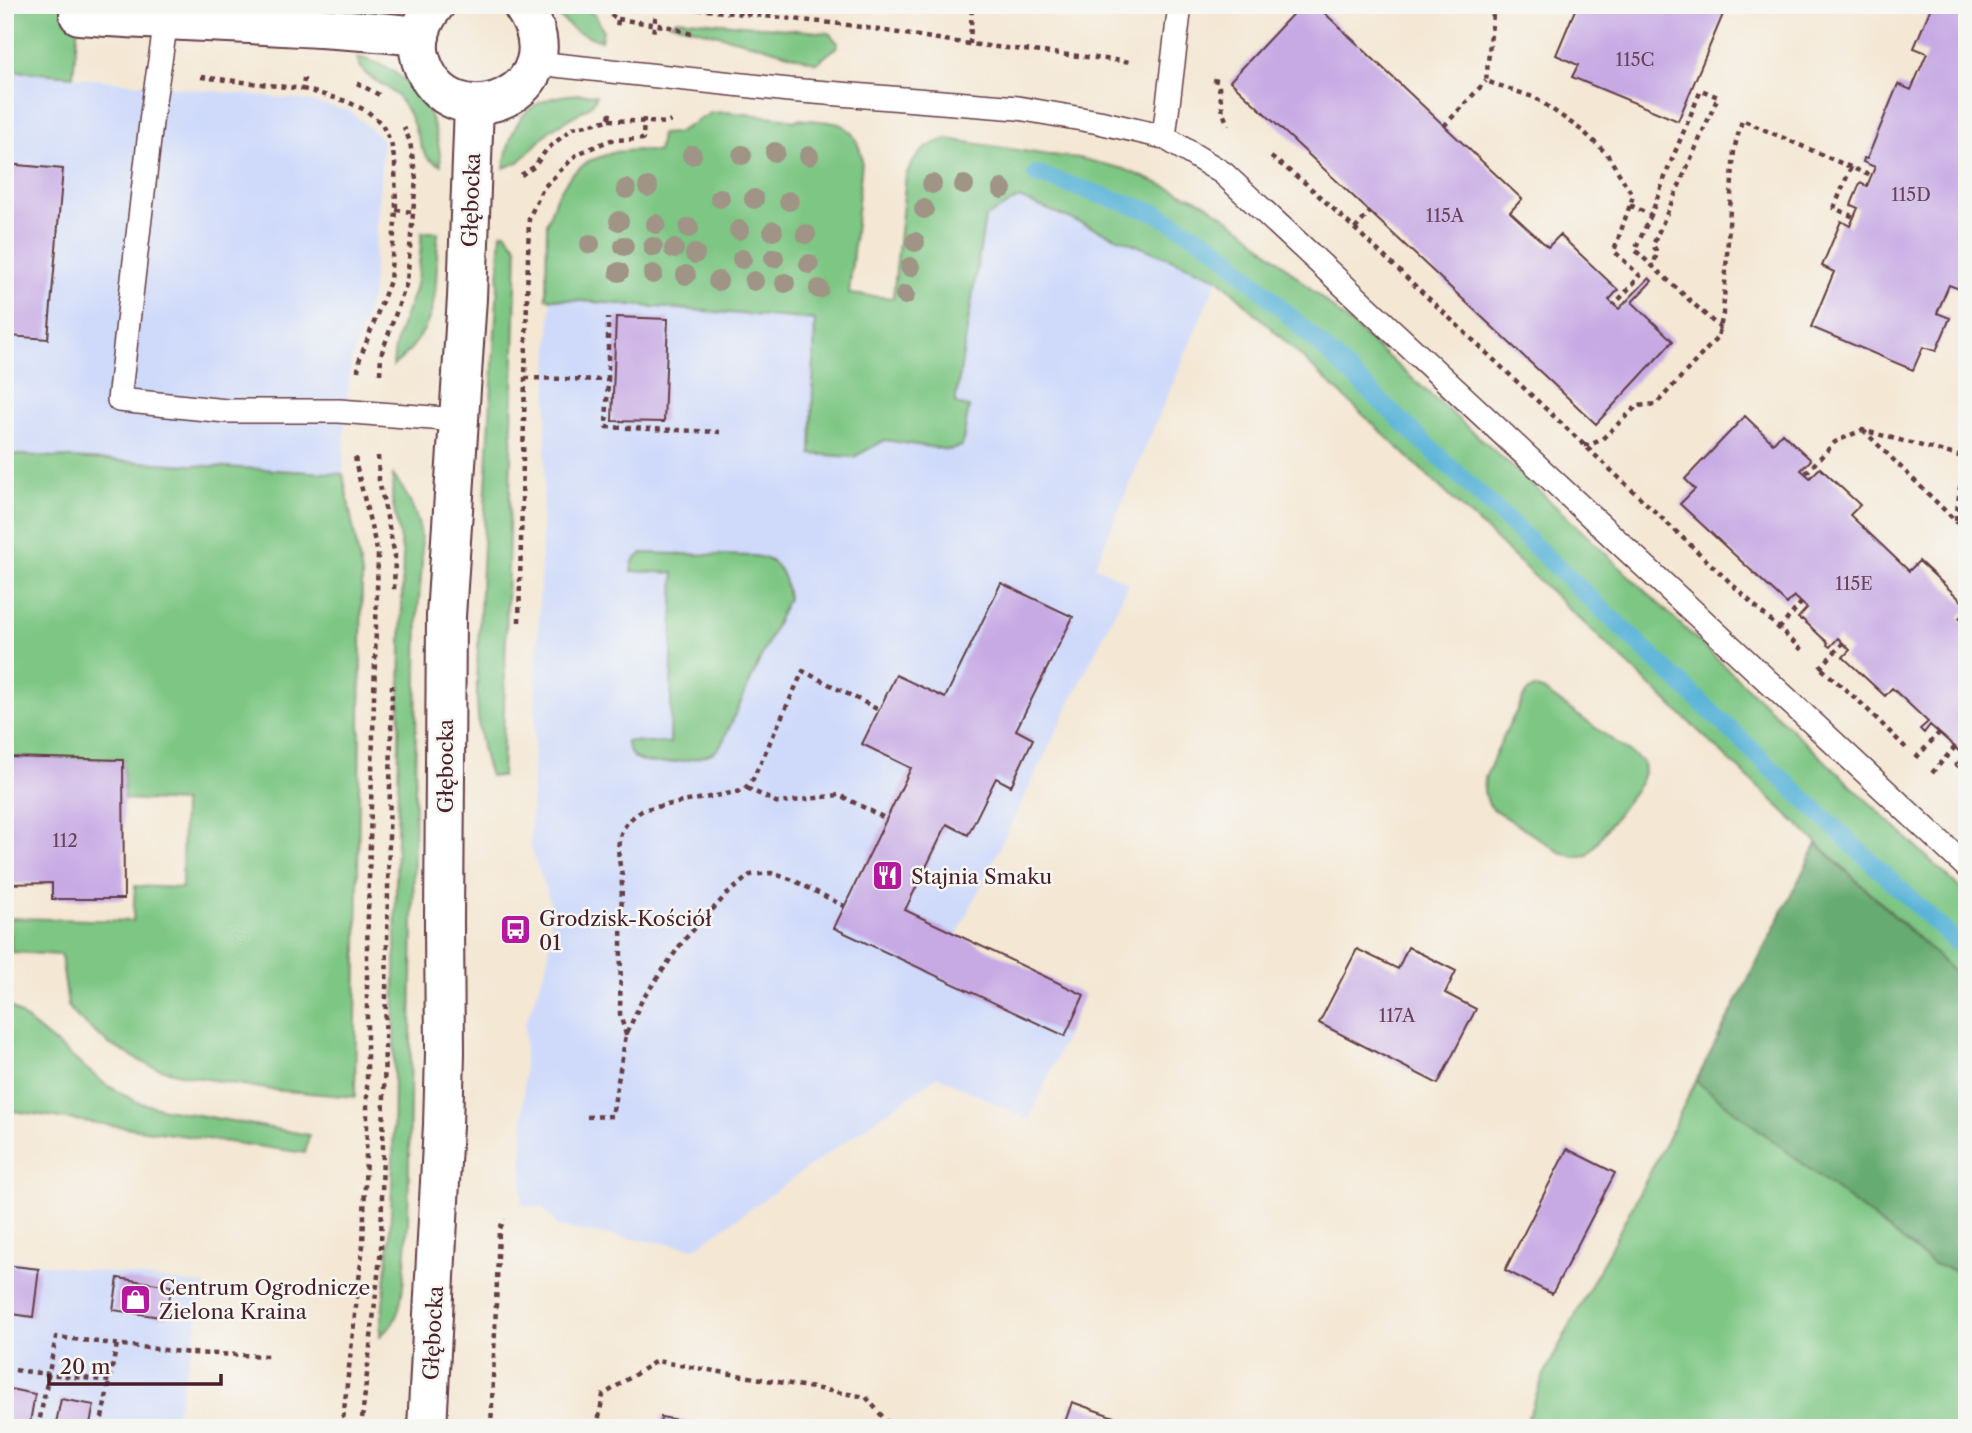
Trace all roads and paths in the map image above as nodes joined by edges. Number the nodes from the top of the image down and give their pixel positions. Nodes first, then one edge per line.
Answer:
1 (522, 5) edge
2 (648, 5) edge
3 (748, 5) edge
4 (972, 5) edge
5 (1180, 5) edge
6 (1494, 5) edge
7 (657, 6) edge
8 (79, 15) dead end
9 (748, 15) junction
10 (166, 21) junction
11 (428, 21) edge
12 (308, 26) junction
13 (346, 28) junction
14 (970, 44) junction
15 (1134, 62) dead end
16 (536, 63) junction
17 (648, 74) junction
18 (1218, 81) dead end
19 (1486, 81) junction
20 (390, 105) dead end
21 (474, 105) junction
22 (402, 124) dead end
23 (1444, 125) dead end
24 (1230, 128) dead end
25 (1164, 137) junction
26 (1268, 155) dead end
27 (1851, 167) junction
28 (1871, 176) dead end
29 (1630, 205) junction
30 (1370, 212) dead end
31 (1651, 215) junction
32 (1854, 217) dead end
33 (1355, 229) junction
34 (1653, 268) junction
35 (1614, 305) dead end
36 (608, 318) dead end
37 (1721, 329) junction
38 (525, 378) junction
39 (608, 380) junction
40 (352, 412) junction
41 (376, 414) junction
42 (459, 421) junction
43 (1862, 430) junction
44 (720, 432) dead end
45 (1583, 445) junction
46 (1967, 458) edge
47 (1967, 469) edge
48 (1806, 473) dead end
49 (1956, 521) junction
50 (1967, 532) edge
51 (394, 596) dead end
52 (1801, 603) dead end
53 (519, 622) dead end
54 (1779, 629) junction
55 (1843, 643) dead end
56 (1820, 668) junction
57 (392, 679) dead end
58 (879, 710) dead end
59 (1939, 733) dead end
60 (1955, 747) dead end
61 (1916, 758) junction
62 (1932, 773) junction
63 (1941, 781) dead end
64 (746, 787) junction
65 (887, 819) dead end
66 (1967, 867) edge
67 (844, 906) dead end
68 (626, 1035) junction
69 (587, 1117) dead end
70 (504, 1219) dead end
71 (117, 1344) junction
72 (268, 1356) dead end
73 (5, 1369) edge
74 (50, 1375) junction
75 (110, 1381) junction
76 (532, 1426) dead end
77 (38, 1428) edge
78 (100, 1428) edge
79 (342, 1428) edge
80 (361, 1428) edge
81 (427, 1428) edge
82 (491, 1428) edge
83 (544, 1428) edge
84 (597, 1428) edge
85 (892, 1428) edge

1 - 16 street
2 - 7 path
3 - 9 path
4 - 14 path
5 - 25 lane
6 - 19 path
7 - 9 path
7 - 17 path
8 - 10 street
9 - 14 path
10 - 12 street
10 - 40 lane
11 - 13 street
11 - 21 street
12 - 13 street
12 - 40 path
13 - 20 path
14 - 15 path
16 - 17 lane
16 - 21 street
17 - 25 lane
17 - 38 path
18 - 24 path
19 - 23 path
19 - 29 path
21 - 42 street, Głębocka
22 - 41 path
25 - 66 lane
26 - 33 path
27 - 28 path
27 - 32 path
27 - 37 path
29 - 31 path
29 - 35 path
30 - 33 path
31 - 34 path
31 - 34 path
33 - 45 path
34 - 37 path
36 - 39 path
37 - 45 path
38 - 39 path
38 - 53 path
39 - 44 path
40 - 41 lane
40 - 79 path
41 - 42 lane
41 - 51 path
42 - 81 street, Głębocka
43 - 46 path
43 - 48 path
43 - 49 path
45 - 54 path
47 - 49 path
49 - 50 path
52 - 54 path
54 - 56 path
55 - 56 path
56 - 61 path
57 - 80 path
58 - 64 path
59 - 61 path
60 - 62 path
61 - 62 path
62 - 63 path
64 - 65 path
64 - 68 path
67 - 68 path
68 - 69 path
70 - 82 path
71 - 72 path
71 - 74 path
71 - 75 path
73 - 74 path
74 - 75 path
74 - 77 path
75 - 78 path
76 - 83 path
84 - 85 path

